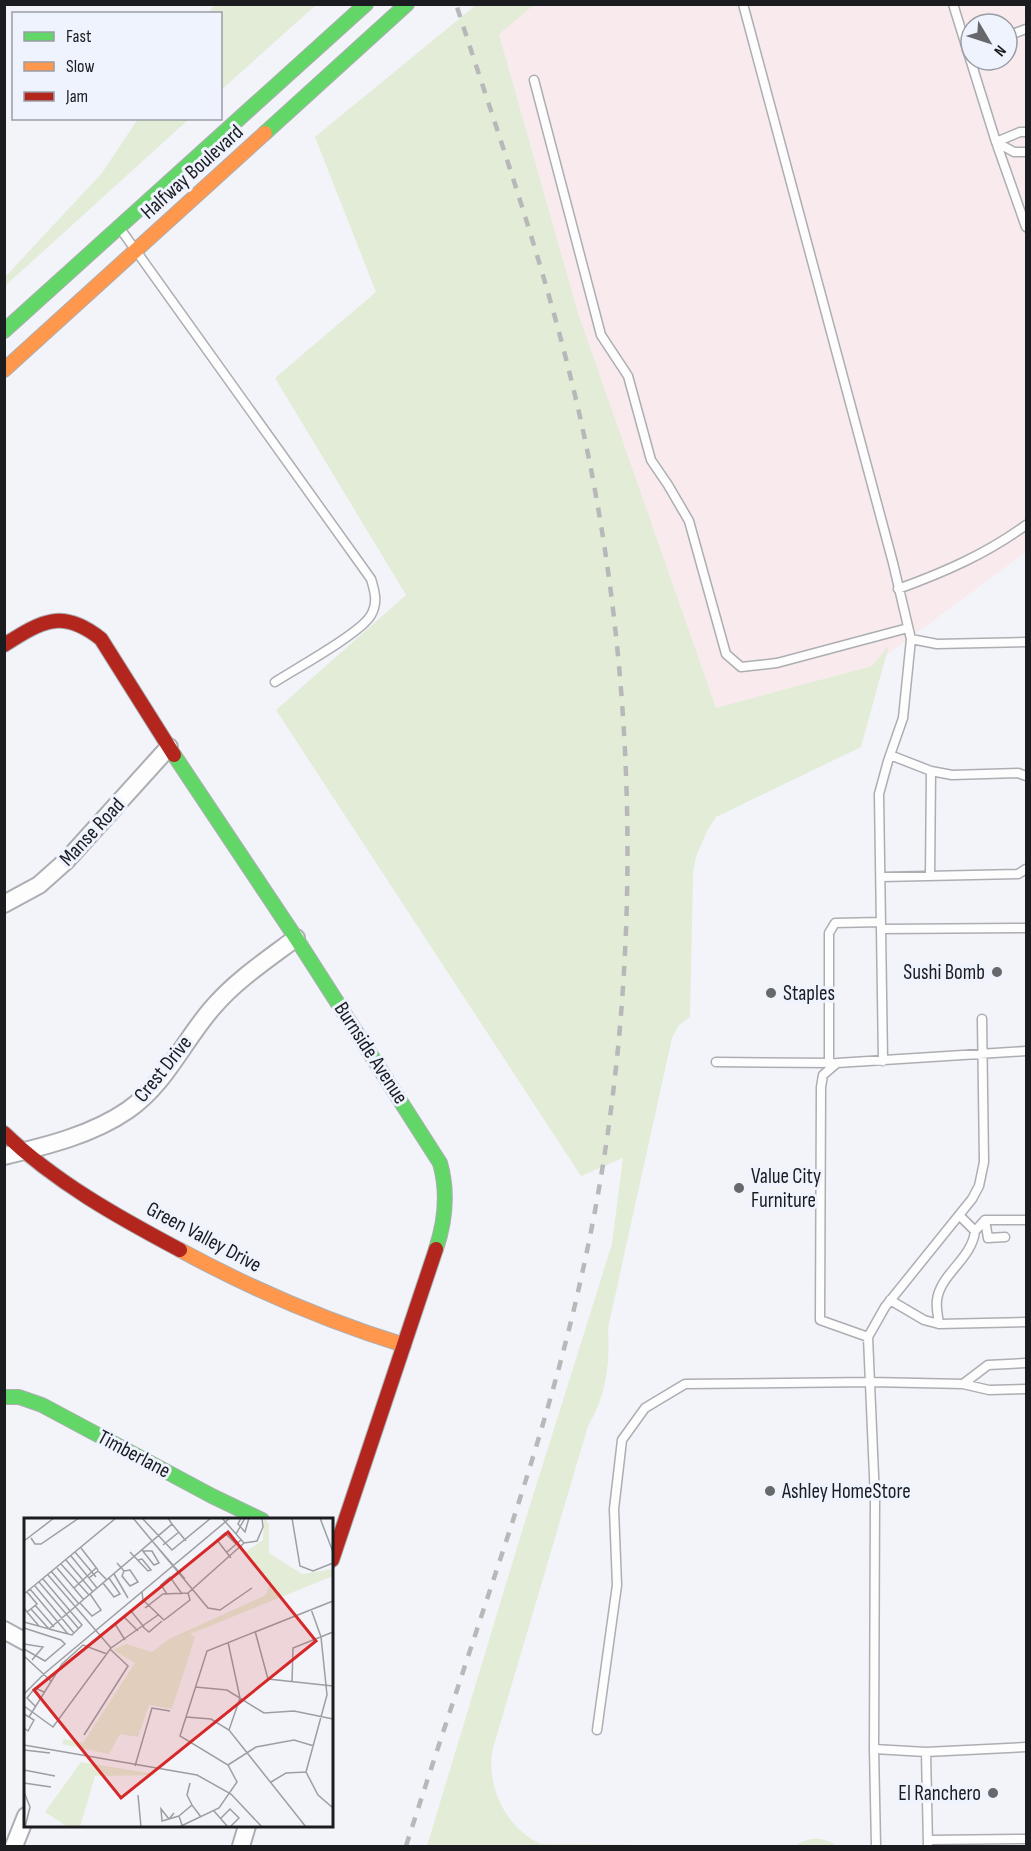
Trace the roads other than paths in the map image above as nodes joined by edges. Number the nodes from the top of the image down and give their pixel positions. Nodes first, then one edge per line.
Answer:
1 (366, 4) edge
2 (407, 4) edge
3 (743, 4) edge
4 (953, 4) edge
5 (959, 21) edge
6 (975, 72) edge
7 (534, 80) dead end
8 (1026, 132) edge
9 (996, 142) junction
10 (1026, 152) edge
11 (119, 227) junction
12 (1026, 227) edge
13 (136, 250) junction
14 (4, 331) edge
15 (4, 370) edge
16 (1026, 525) edge
17 (898, 589) junction
18 (908, 628) junction
19 (910, 639) junction
20 (1026, 642) edge
21 (4, 645) edge
22 (275, 682) dead end
23 (168, 747) junction
24 (890, 755) junction
25 (931, 771) junction
26 (1026, 776) edge
27 (1026, 869) edge
28 (930, 876) junction
29 (881, 877) junction
30 (4, 904) edge
31 (881, 925) junction
32 (1026, 928) edge
33 (296, 938) junction
34 (982, 1019) dead end
35 (1026, 1051) edge
36 (983, 1053) junction
37 (883, 1061) junction
38 (716, 1062) dead end
39 (833, 1063) junction
40 (4, 1132) edge
41 (23, 1152) junction
42 (4, 1156) edge
43 (959, 1215) junction
44 (985, 1220) junction
45 (1026, 1220) edge
46 (975, 1231) junction
47 (1005, 1237) dead end
48 (890, 1300) junction
49 (1026, 1322) edge
50 (939, 1324) junction
51 (868, 1337) junction
52 (404, 1345) junction
53 (1026, 1363) edge
54 (871, 1382) junction
55 (963, 1384) junction
56 (1026, 1389) edge
57 (4, 1397) edge
58 (258, 1518) edge
59 (333, 1552) edge
60 (4, 1630) edge
61 (24, 1641) edge
62 (597, 1730) dead end
63 (1026, 1747) edge
64 (874, 1749) junction
65 (926, 1752) junction
66 (24, 1821) edge
67 (247, 1827) edge
68 (1026, 1839) edge
69 (928, 1843) edge
70 (14, 1846) edge
71 (241, 1846) edge
72 (876, 1846) edge

1 - 11 street, Halfway Boulevard
2 - 13 street, Halfway Boulevard
3 - 17 lane
4 - 5 lane
6 - 9 lane
7 - 18 lane
8 - 9 lane
9 - 10 lane
9 - 12 lane
11 - 13 lane
11 - 14 street, Halfway Boulevard
13 - 15 street, Halfway Boulevard
13 - 22 lane
16 - 17 lane
17 - 18 lane
18 - 19 lane
19 - 20 lane
19 - 24 lane
21 - 23 street, Burnside Avenue
23 - 30 street, Manse Road
23 - 33 street, Burnside Avenue
24 - 25 lane
24 - 29 lane
25 - 26 lane
25 - 28 lane
27 - 28 lane
28 - 29 lane
29 - 31 lane
31 - 32 lane
31 - 37 lane
31 - 39 lane
33 - 41 street, Crest Drive
33 - 52 street, Burnside Avenue
34 - 36 lane
35 - 36 lane
36 - 37 lane
36 - 43 lane
37 - 39 lane
38 - 39 lane
39 - 51 lane
40 - 41 street, Green Valley Drive
41 - 42 street, Crest Drive
41 - 52 street, Green Valley Drive
43 - 46 lane
43 - 48 lane
44 - 45 lane
44 - 46 lane
44 - 47 lane
46 - 50 lane
48 - 50 lane
48 - 51 lane
49 - 50 lane
51 - 54 lane
52 - 59 street, Burnside Avenue
53 - 55 lane
54 - 55 lane
54 - 62 lane
54 - 64 lane
55 - 56 lane
57 - 58 street, Timberlane
60 - 61 street
63 - 65 lane
64 - 65 lane
64 - 72 lane
65 - 69 lane
66 - 70 street
67 - 71 street
68 - 69 lane

